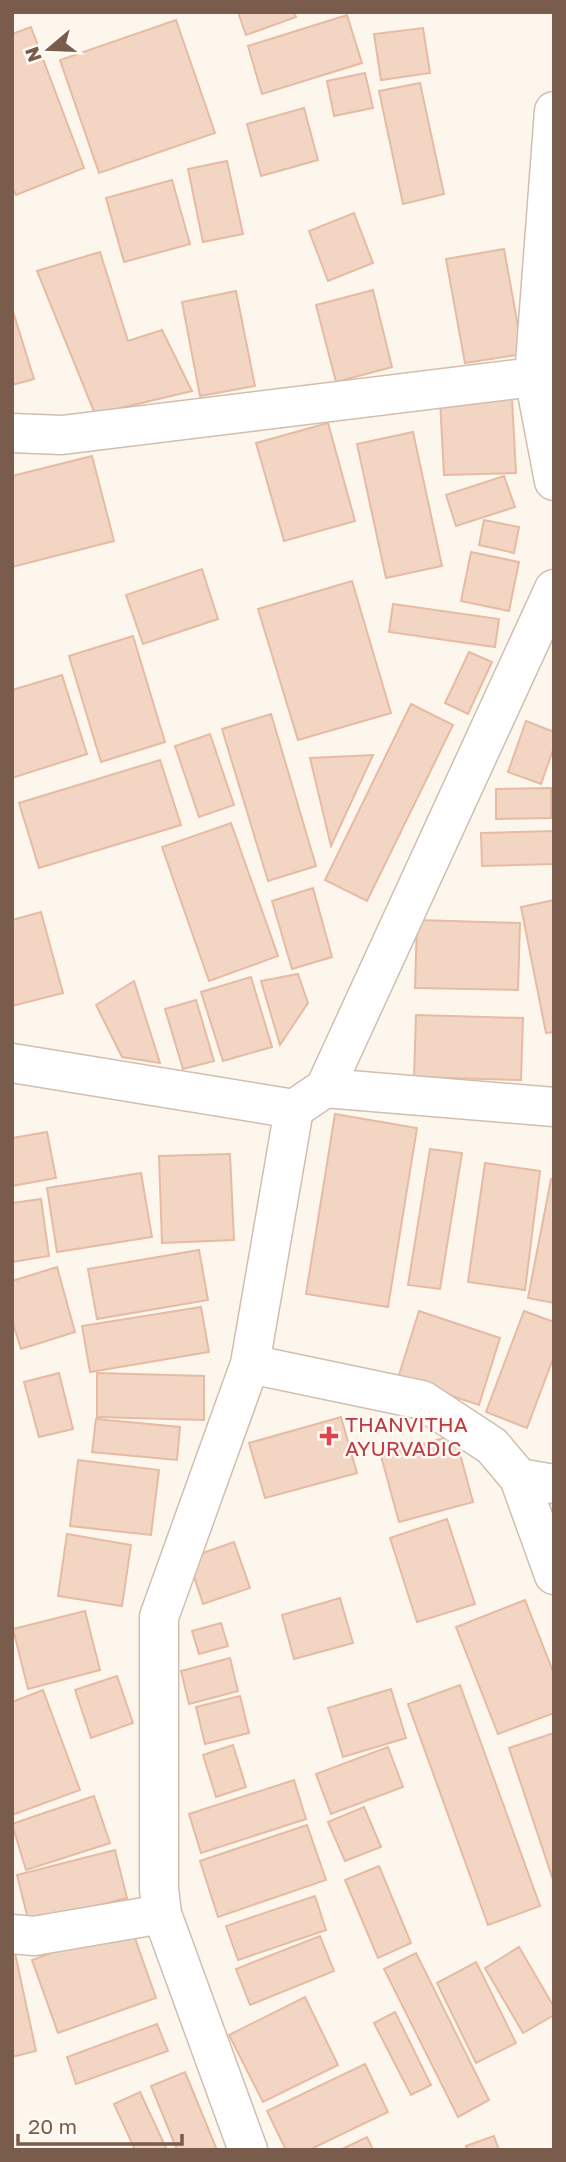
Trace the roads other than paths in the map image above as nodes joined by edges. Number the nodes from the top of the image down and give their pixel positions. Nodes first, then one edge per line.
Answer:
1 (554, 111) edge
2 (534, 377) junction
3 (12, 433) edge
4 (554, 481) edge
5 (552, 594) edge
6 (12, 1063) edge
7 (325, 1088) junction
8 (554, 1107) edge
9 (294, 1109) junction
10 (253, 1364) junction
11 (537, 1481) edge
12 (554, 1575) edge
13 (162, 1914) junction
14 (12, 1934) edge
15 (248, 2150) edge

1 - 2 street
2 - 3 street
2 - 4 street
5 - 7 street
6 - 9 street
7 - 8 street
7 - 9 street
9 - 10 street
10 - 11 street
10 - 13 street
11 - 12 street
13 - 14 street
13 - 15 street

